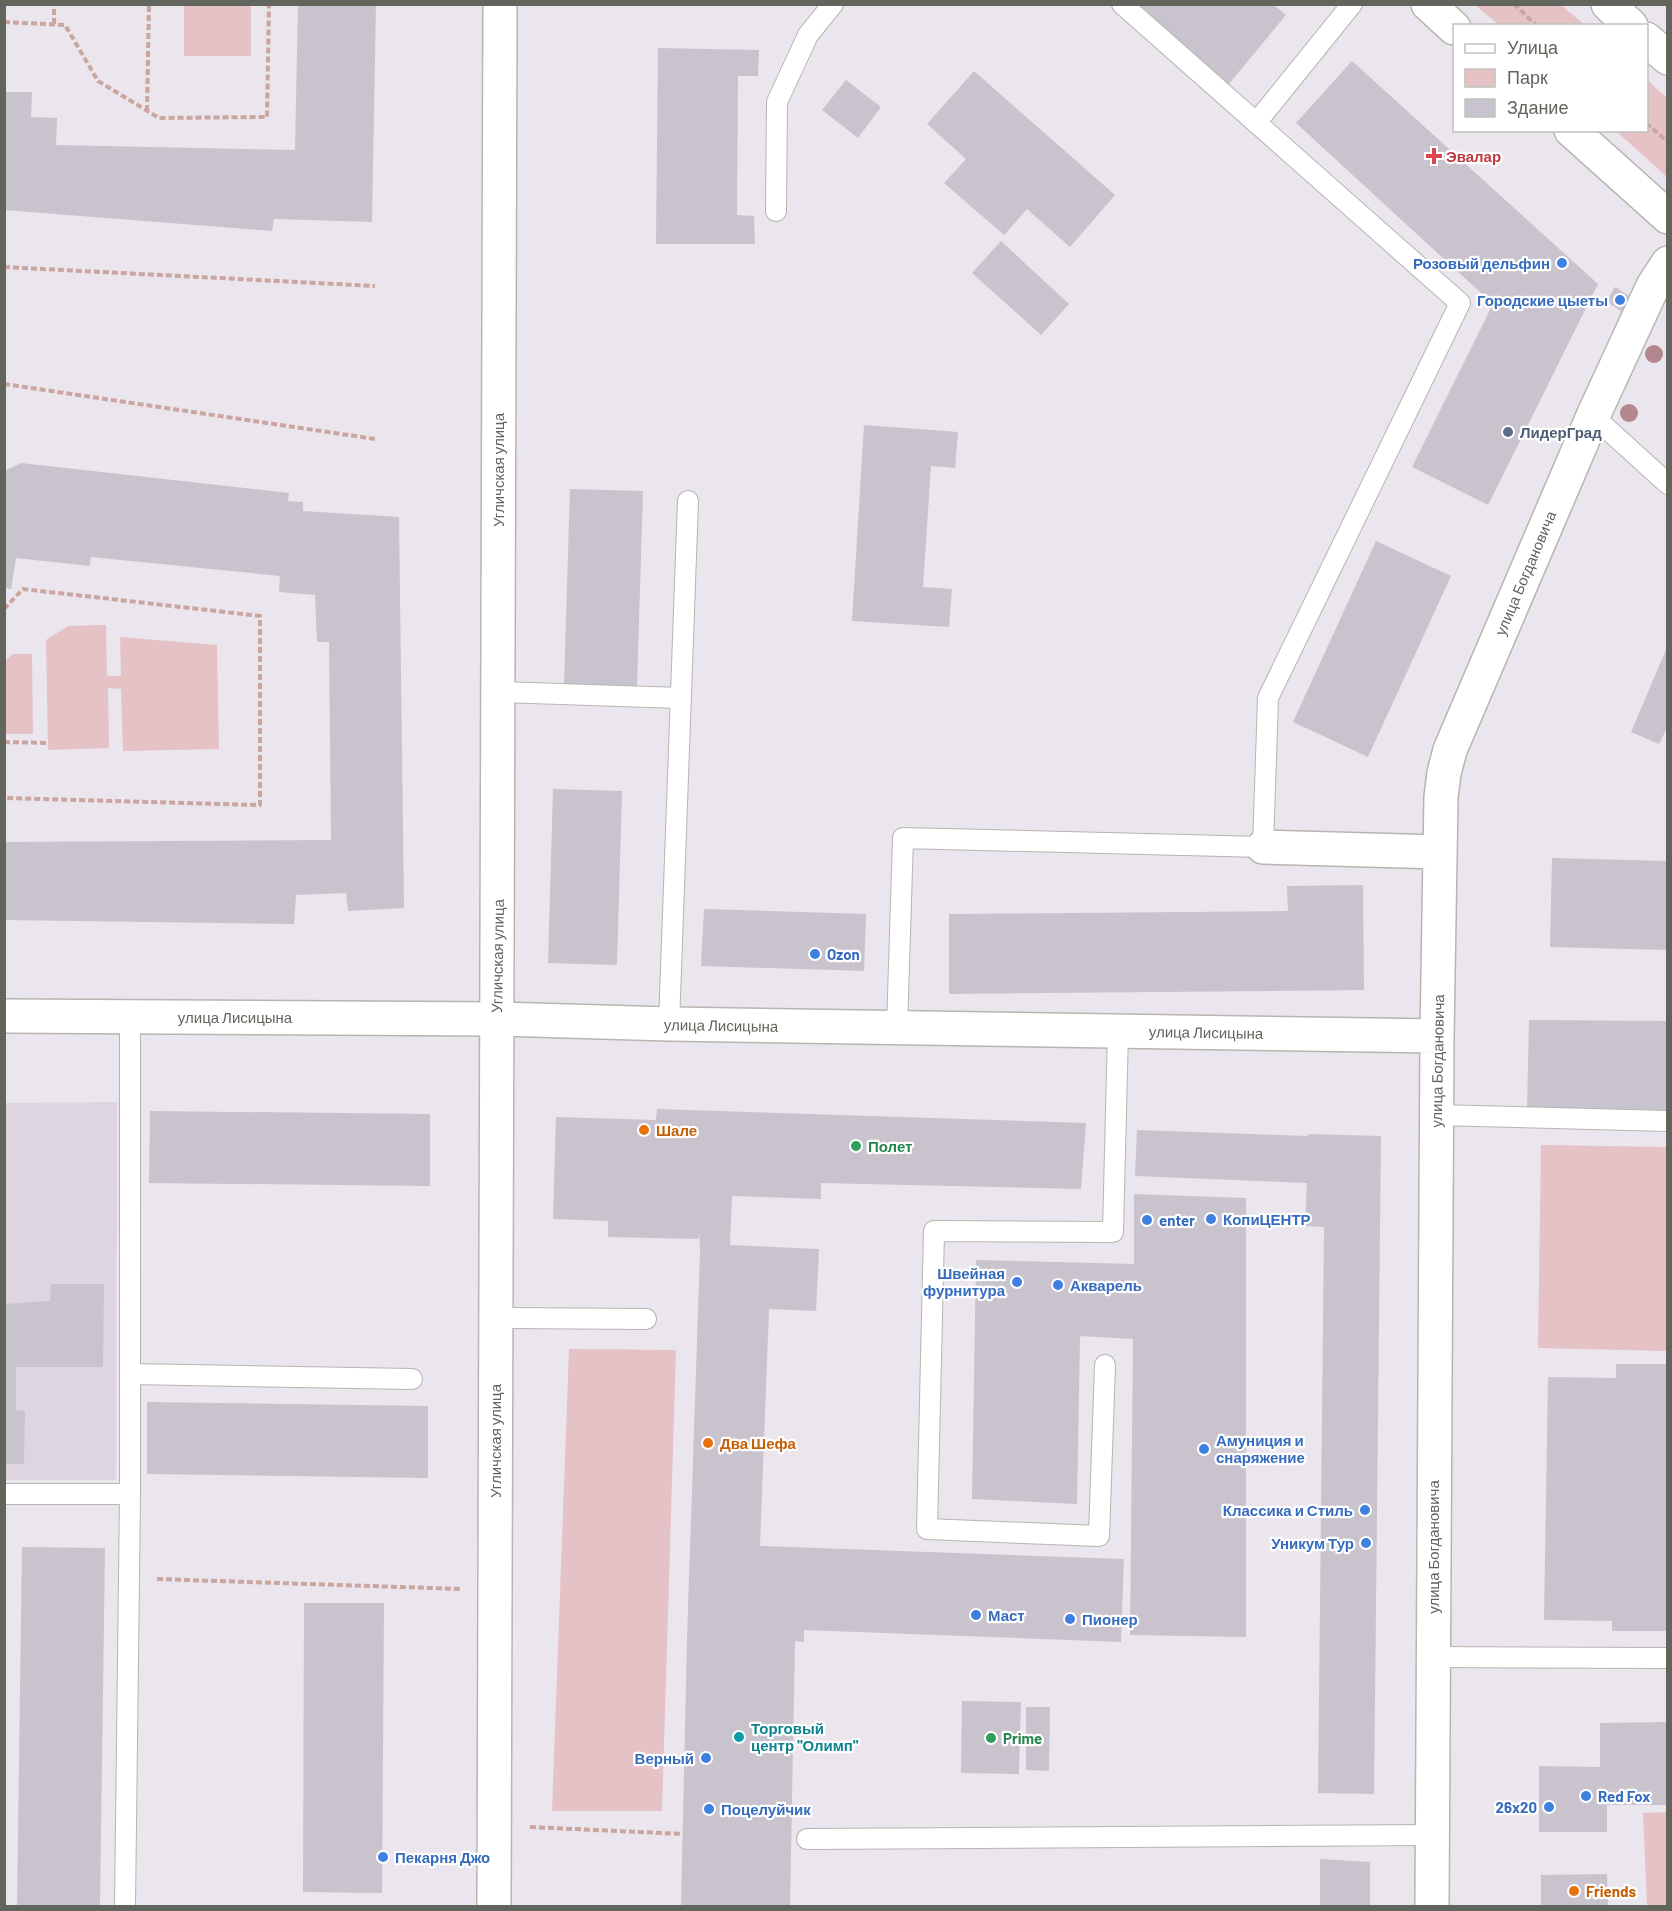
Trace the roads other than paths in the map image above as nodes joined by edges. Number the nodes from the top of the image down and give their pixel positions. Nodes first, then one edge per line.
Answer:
1 (500, 4) edge
2 (832, 4) edge
3 (1122, 4) edge
4 (1352, 4) edge
5 (1428, 4) edge
6 (1608, 4) edge
7 (1629, 24) edge
8 (1453, 26) edge
9 (1648, 40) edge
10 (1668, 58) edge
11 (1256, 123) junction
12 (1572, 132) edge
13 (776, 211) dead end
14 (1668, 217) edge
15 (1668, 263) edge
16 (1593, 416) junction
17 (1668, 484) edge
18 (688, 501) dead end
19 (498, 692) junction
20 (680, 698) junction
21 (1263, 847) junction
22 (1440, 852) junction
23 (4, 1016) edge
24 (130, 1017) junction
25 (496, 1019) junction
26 (669, 1024) junction
27 (897, 1028) junction
28 (1118, 1031) junction
29 (1437, 1036) junction
30 (1436, 1115) junction
31 (1668, 1121) edge
32 (496, 1318) junction
33 (646, 1319) dead end
34 (1105, 1365) dead end
35 (130, 1374) junction
36 (412, 1379) dead end
37 (4, 1494) edge
38 (130, 1494) junction
39 (1432, 1657) junction
40 (1668, 1658) edge
41 (1432, 1835) junction
42 (807, 1839) dead end
43 (125, 1906) edge
44 (494, 1906) edge
45 (1432, 1906) edge

1 - 19 street, Угличская улица
2 - 13 lane
3 - 11 lane
4 - 11 lane
5 - 8 street
6 - 7 street
9 - 10 street
11 - 21 lane
12 - 14 street
15 - 16 street, улица Богдановича
16 - 17 lane
16 - 22 street, улица Богдановича
18 - 20 lane
19 - 20 lane
19 - 25 street, Угличская улица
20 - 26 lane
21 - 22 street
21 - 27 lane
22 - 29 street, улица Богдановича
23 - 24 street, улица Лисицына
24 - 25 street, улица Лисицына
24 - 35 lane
25 - 26 street, улица Лисицына
25 - 32 street, Угличская улица
26 - 27 street, улица Лисицына
27 - 28 street, улица Лисицына
28 - 29 street, улица Лисицына
28 - 34 lane
29 - 30 street, улица Богдановича
30 - 31 lane
30 - 39 street, улица Богдановича
32 - 33 lane
32 - 44 street, Угличская улица
35 - 36 lane
35 - 38 lane
37 - 38 lane
38 - 43 lane
39 - 40 lane
39 - 41 street, улица Богдановича
41 - 42 lane
41 - 45 street, улица Богдановича

